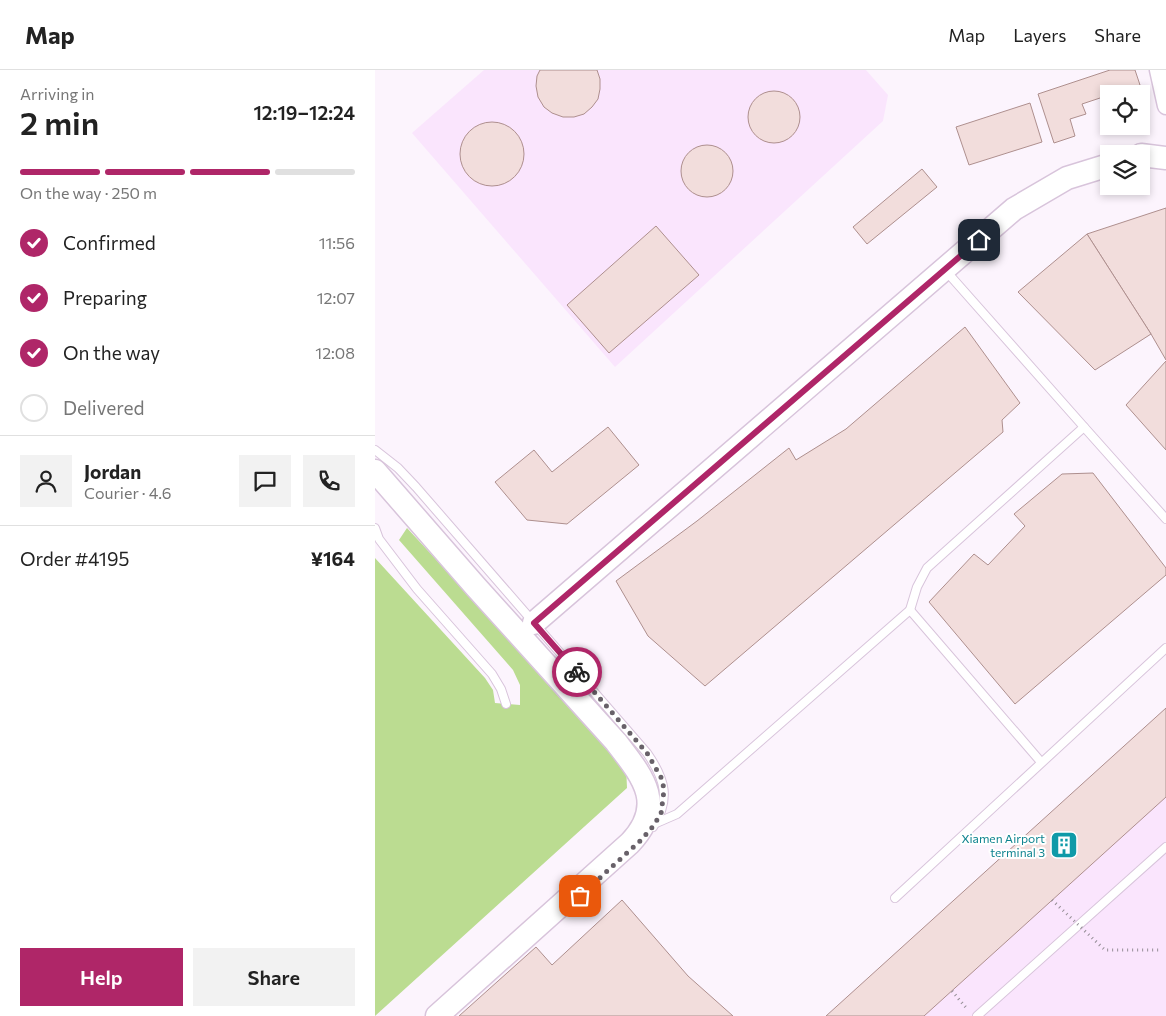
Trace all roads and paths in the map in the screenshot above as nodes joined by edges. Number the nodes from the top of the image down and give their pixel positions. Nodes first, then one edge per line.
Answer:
1 (1158, 70) edge
2 (1166, 106) edge
3 (1150, 156) edge
4 (1166, 158) edge
5 (1100, 168) edge
6 (945, 270) junction
7 (1084, 427) junction
8 (375, 450) edge
9 (375, 471) edge
10 (1166, 519) edge
11 (375, 528) edge
12 (910, 610) junction
13 (534, 623) junction
14 (1166, 648) edge
15 (507, 704) dead end
16 (1041, 762) junction
17 (654, 824) junction
18 (1166, 847) edge
19 (895, 898) dead end
20 (1052, 900) dead end
21 (1160, 950) dead end
22 (952, 991) dead end
23 (437, 1016) edge
24 (447, 1016) edge
25 (973, 1016) edge
26 (977, 1016) edge

1 - 2 street
3 - 4 main road
5 - 6 main road
6 - 7 lane
6 - 13 main road
7 - 10 lane
7 - 12 lane
8 - 13 lane
9 - 23 main road
11 - 15 lane
12 - 16 lane
12 - 17 lane
13 - 17 lane
14 - 16 lane
16 - 19 lane
17 - 24 lane
18 - 26 lane
20 - 21 path, bridge
22 - 25 path

